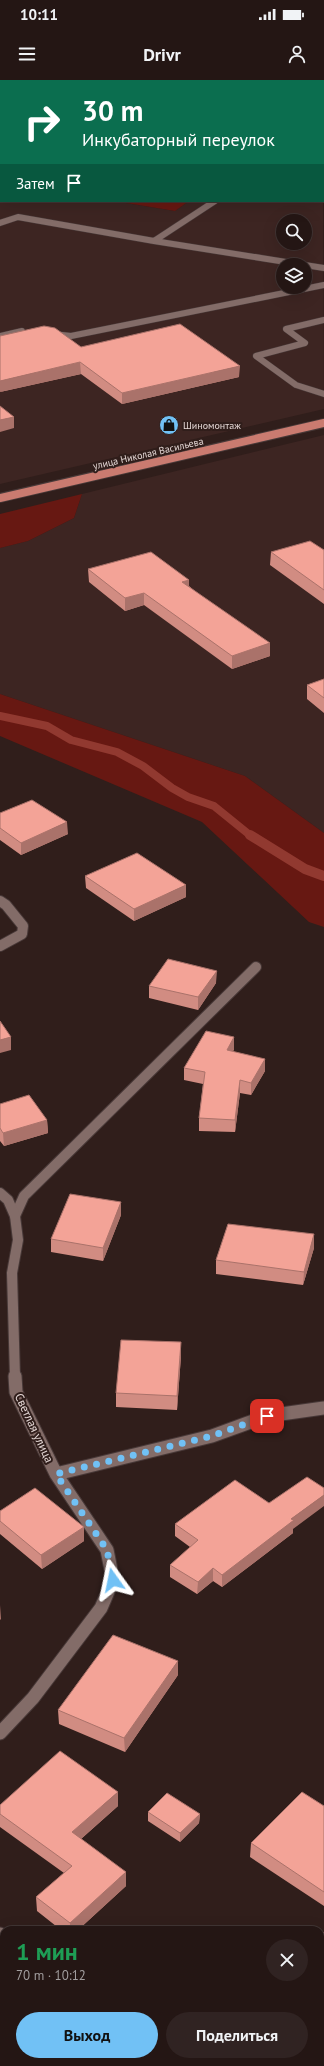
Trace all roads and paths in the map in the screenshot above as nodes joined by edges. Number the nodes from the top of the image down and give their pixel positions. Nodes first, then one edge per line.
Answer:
1 (213, 202) edge
2 (0, 223) edge
3 (154, 241) junction
4 (324, 268) edge
5 (324, 285) edge
6 (324, 320) edge
7 (27, 330) edge
8 (49, 333) edge
9 (0, 336) edge
10 (324, 394) edge
11 (324, 423) edge
12 (0, 498) edge
13 (0, 901) edge
14 (0, 946) edge
15 (256, 967) dead end
16 (0, 1193) edge
17 (15, 1216) junction
18 (324, 1408) edge
19 (56, 1474) junction
20 (0, 1733) edge

1 - 3 street
2 - 3 street
3 - 4 street
5 - 8 street
6 - 10 street
7 - 9 street
11 - 12 main road, улица Николая Васильева
13 - 14 street
15 - 17 street
16 - 17 street, Светлая улица
17 - 19 street, Светлая улица
18 - 19 street
19 - 20 street, Светлая улица

